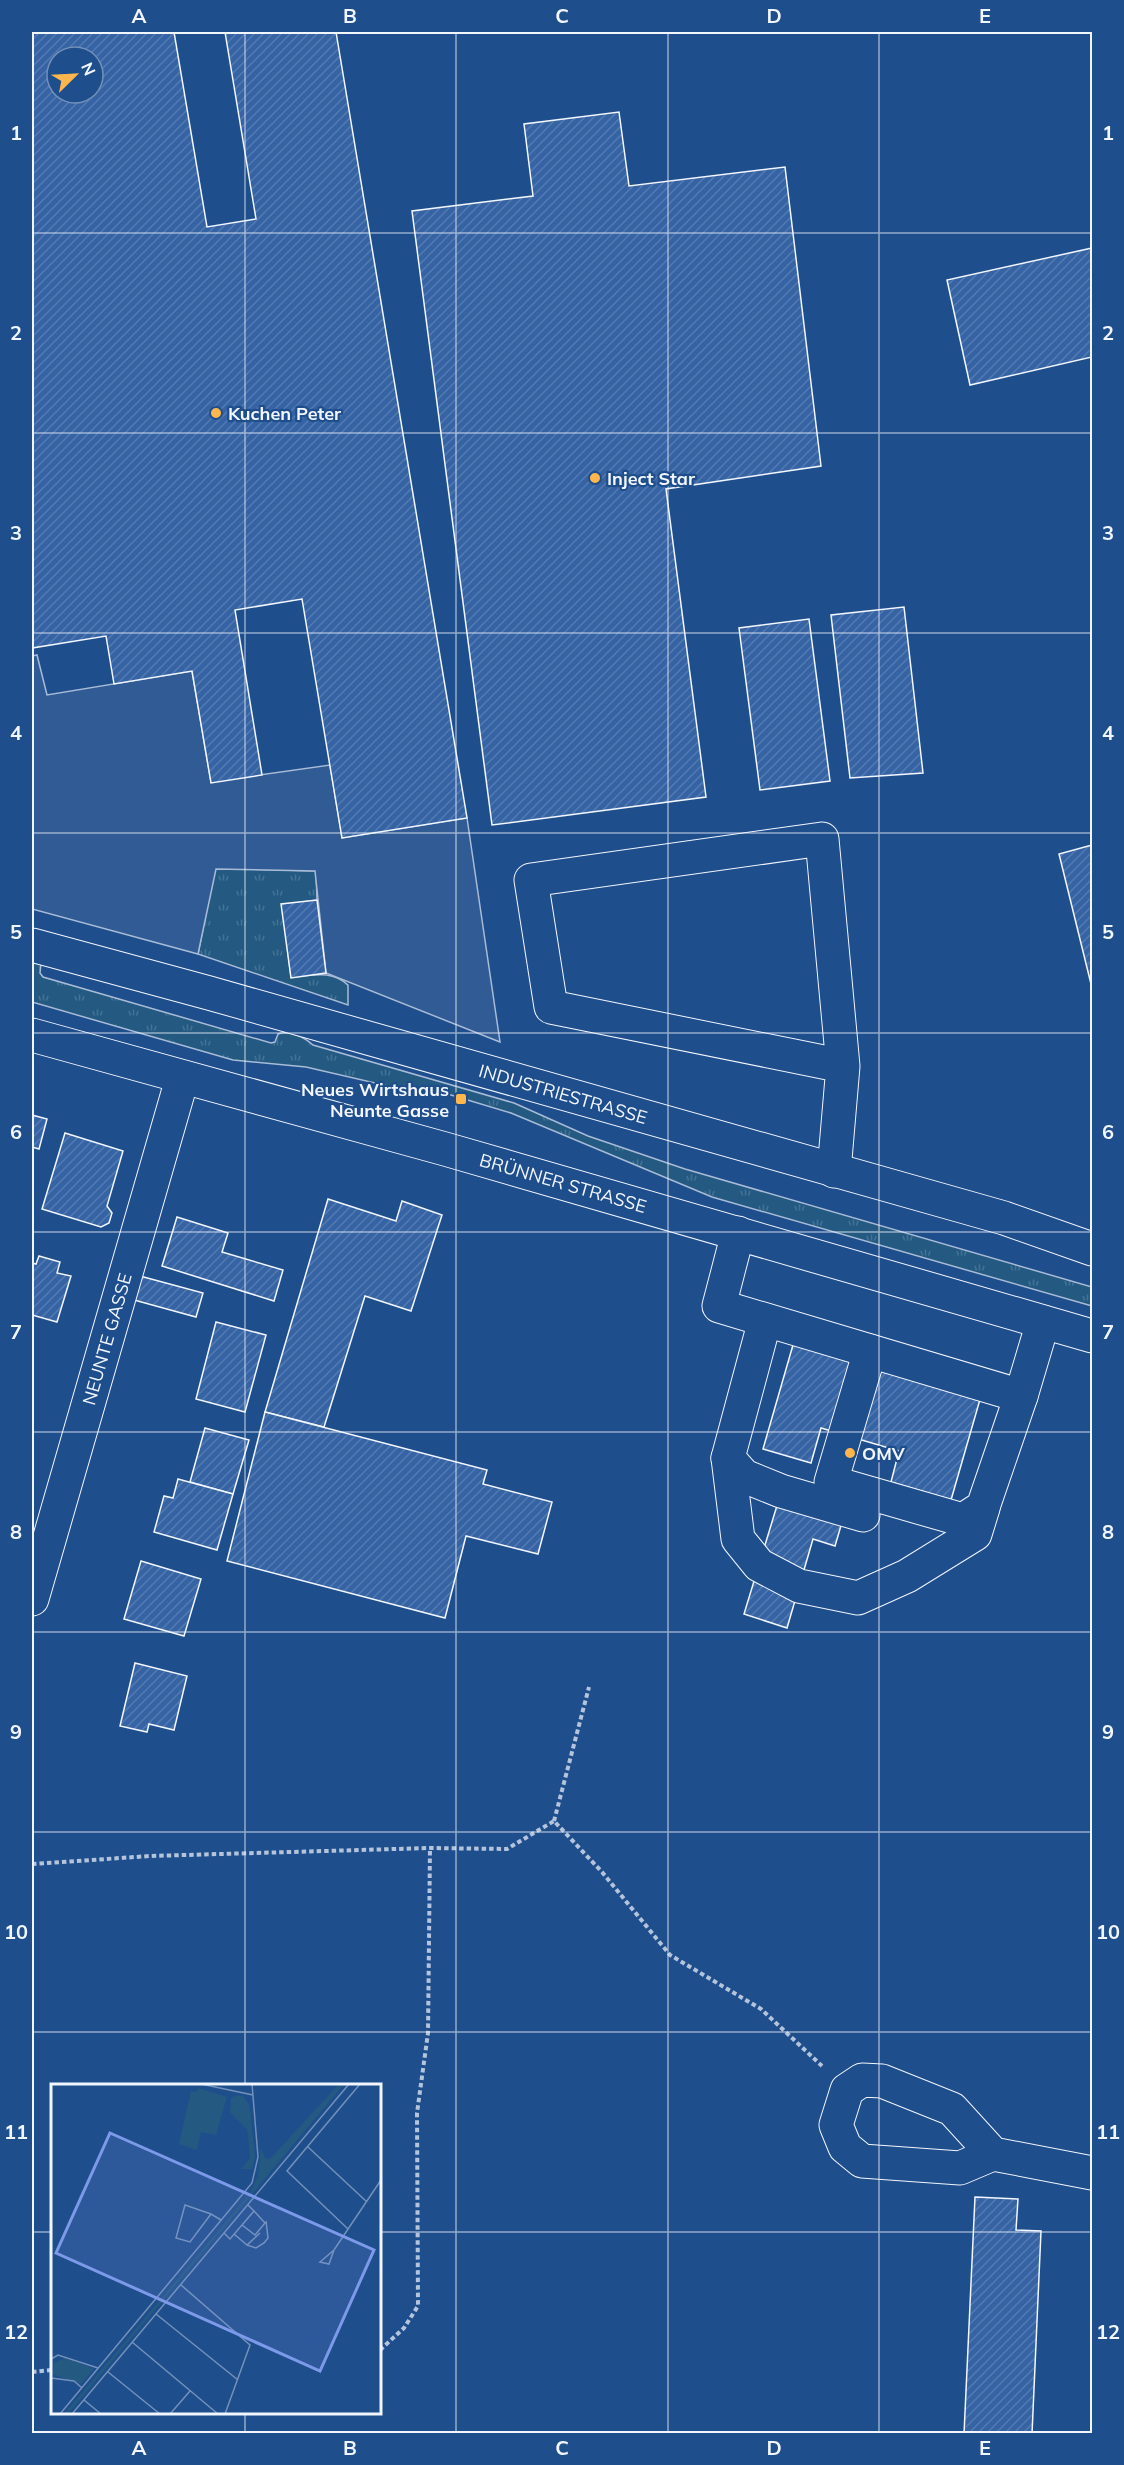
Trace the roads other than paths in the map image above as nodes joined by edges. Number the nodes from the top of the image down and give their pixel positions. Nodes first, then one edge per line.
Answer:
1 (32, 945) edge
2 (32, 1035) edge
3 (843, 1066) junction
4 (182, 1078) junction
5 (834, 1171) junction
6 (738, 1233) junction
7 (1092, 1249) edge
8 (765, 1320) junction
9 (1043, 1322) junction
10 (1092, 1336) edge
11 (870, 1351) junction
12 (1021, 1396) junction
13 (728, 1458) junction
14 (973, 1514) junction
15 (32, 1599) edge
16 (993, 2154) junction
17 (1092, 2173) edge

1 - 5 street, INDUSTRIESTRASSE
2 - 4 street, BRÜNNER STRASSE
3 - 3 street
3 - 5 street
4 - 6 street, BRÜNNER STRASSE
4 - 15 street, NEUNTE GASSE
5 - 7 street, INDUSTRIESTRASSE
6 - 8 street
6 - 9 street, BRÜNNER STRASSE
8 - 11 street
8 - 13 street
9 - 10 street, BRÜNNER STRASSE
9 - 12 street
11 - 12 street
11 - 14 street
12 - 14 street
13 - 14 street
13 - 14 street
16 - 16 street
16 - 17 street

